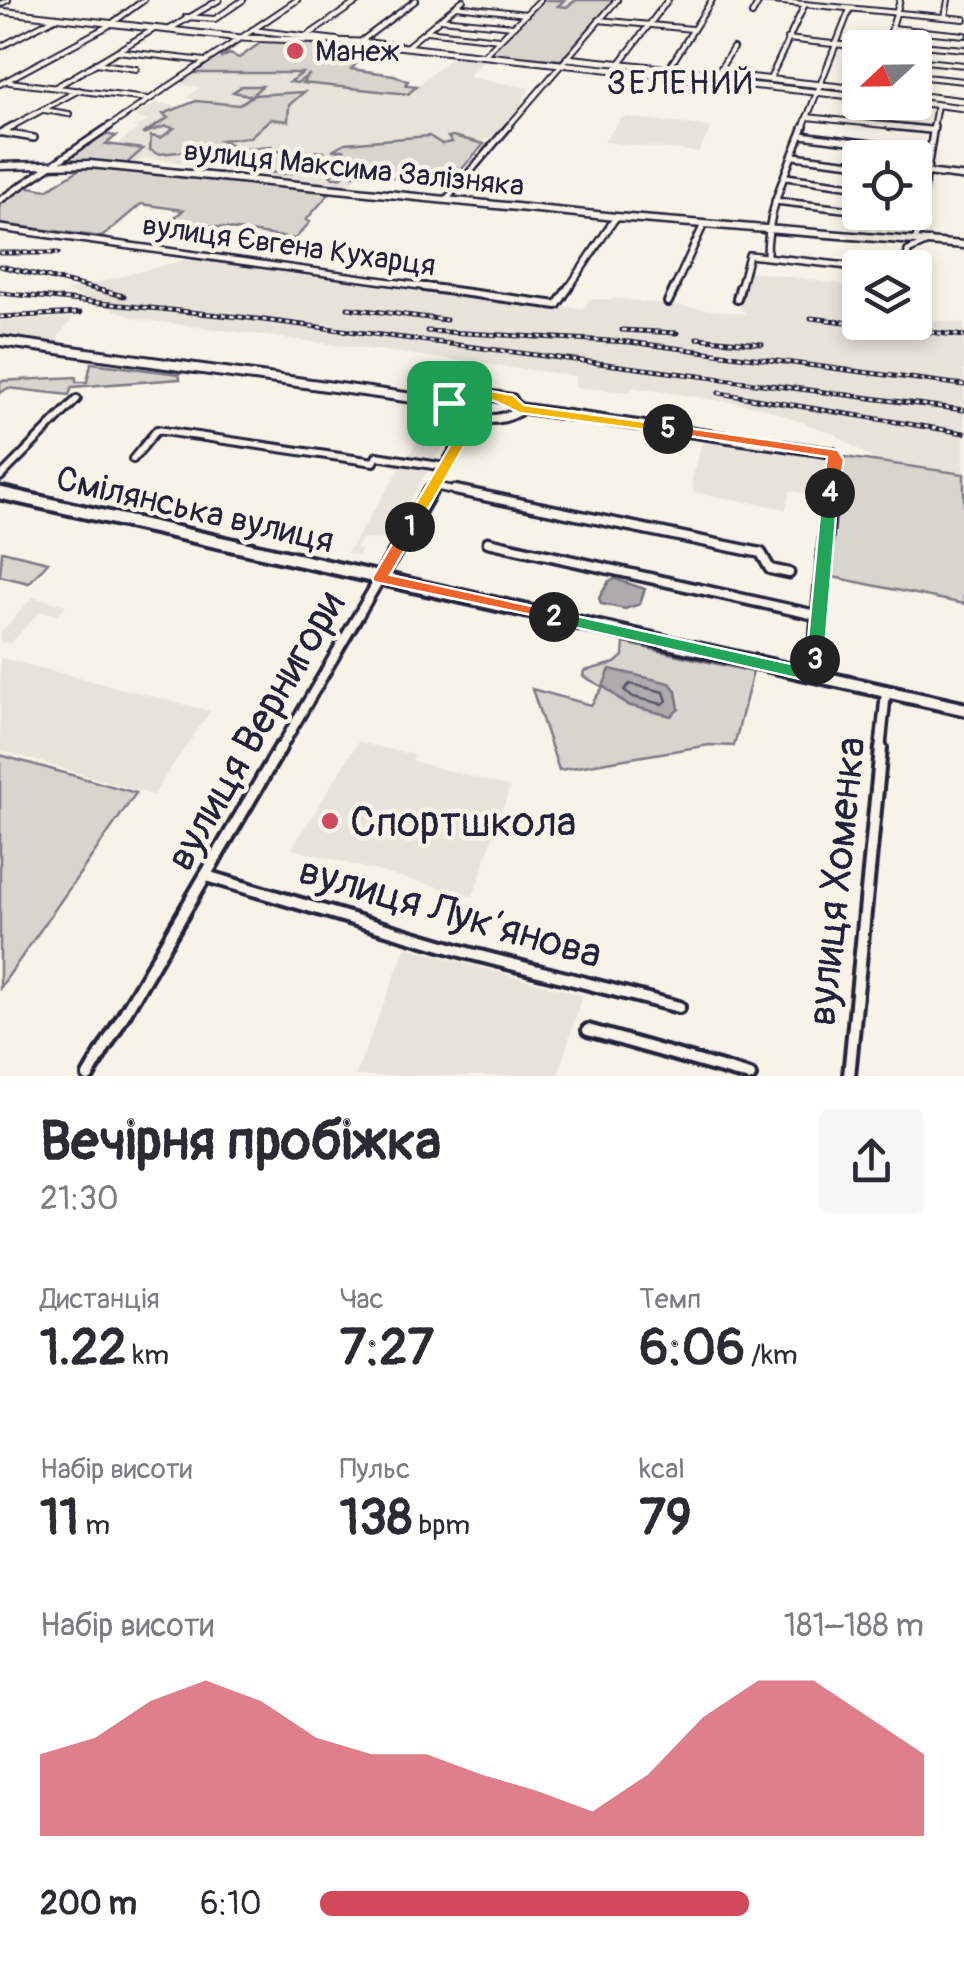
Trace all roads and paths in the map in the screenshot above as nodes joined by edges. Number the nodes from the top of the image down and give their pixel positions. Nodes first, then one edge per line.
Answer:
1 (8, 0) edge
2 (144, 0) edge
3 (220, 0) edge
4 (243, 0) edge
5 (297, 0) edge
6 (360, 0) edge
7 (416, 0) edge
8 (463, 0) edge
9 (540, 0) edge
10 (617, 0) edge
11 (668, 0) edge
12 (712, 0) edge
13 (760, 0) edge
14 (900, 0) edge
15 (948, 0) edge
16 (0, 4) edge
17 (805, 4) junction
18 (456, 6) junction
19 (850, 8) junction
20 (0, 11) edge
21 (897, 13) junction
22 (526, 14) junction
23 (752, 14) dead end
24 (186, 17) junction
25 (56, 18) junction
26 (441, 18) junction
27 (944, 18) junction
28 (964, 19) edge
29 (600, 20) junction
30 (110, 23) junction
31 (649, 25) junction
32 (513, 26) junction
33 (156, 28) junction
34 (892, 28) joint
35 (692, 29) junction
36 (168, 30) junction
37 (252, 30) junction
38 (426, 31) junction
39 (964, 35) edge
40 (307, 36) junction
41 (241, 38) junction
42 (499, 39) junction
43 (787, 39) junction
44 (346, 41) junction
45 (360, 42) junction
46 (836, 44) junction
47 (842, 45) edge
48 (0, 47) edge
49 (406, 48) junction
50 (733, 48) dead end
51 (932, 48) edge
52 (964, 50) edge
53 (117, 51) junction
54 (482, 56) junction
55 (567, 58) junction
56 (204, 61) junction
57 (932, 62) edge
58 (620, 63) junction
59 (96, 64) junction
60 (562, 64) junction
61 (964, 65) edge
62 (670, 68) junction
63 (136, 69) dead end
64 (717, 74) junction
65 (932, 78) edge
66 (770, 79) junction
67 (964, 81) edge
68 (2, 82) edge
69 (56, 87) junction
70 (819, 88) junction
71 (79, 90) junction
72 (842, 91) edge
73 (148, 99) junction
74 (932, 101) edge
75 (932, 104) edge
76 (964, 104) edge
77 (937, 105) junction
78 (41, 110) junction
79 (69, 114) dead end
80 (806, 117) junction
81 (930, 130) junction
82 (1, 132) edge
83 (801, 136) junction
84 (34, 138) dead end
85 (929, 140) edge
86 (842, 141) edge
87 (794, 156) junction
88 (54, 162) junction
89 (842, 162) edge
90 (0, 166) edge
91 (932, 173) edge
92 (786, 177) junction
93 (964, 177) edge
94 (842, 185) edge
95 (0, 200) edge
96 (446, 200) junction
97 (775, 201) junction
98 (842, 210) edge
99 (616, 217) junction
100 (704, 224) junction
101 (0, 228) edge
102 (766, 229) junction
103 (917, 230) edge
104 (916, 240) junction
105 (930, 241) junction
106 (964, 245) edge
107 (912, 250) edge
108 (767, 256) junction
109 (842, 265) edge
110 (738, 299) dead end
111 (668, 302) dead end
112 (0, 341) edge
113 (76, 399) dead end
114 (449, 403) junction
115 (519, 408) junction
116 (474, 416) junction
117 (134, 459) dead end
118 (444, 468) junction
119 (0, 478) edge
120 (434, 486) junction
121 (2, 497) edge
122 (488, 542) dead end
123 (789, 573) dead end
124 (380, 578) junction
125 (820, 616) junction
126 (813, 675) junction
127 (886, 692) junction
128 (964, 709) edge
129 (206, 876) junction
130 (680, 1007) dead end
131 (588, 1030) dead end
132 (88, 1076) edge
133 (750, 1076) edge
134 (848, 1076) edge

1 - 16 street
2 - 30 street
3 - 24 street
4 - 24 street
5 - 37 street
6 - 40 street
7 - 45 street
8 - 18 street
9 - 22 street
10 - 29 street
11 - 31 street
12 - 35 street
13 - 17 street
13 - 23 street
14 - 21 street
15 - 27 street
17 - 19 street
17 - 43 street
18 - 22 street
18 - 26 street
19 - 21 street
19 - 46 street
20 - 25 main road
21 - 27 street
21 - 34 street
22 - 32 street
24 - 36 street
25 - 30 main road
25 - 48 street
26 - 32 street
26 - 38 street
27 - 28 street
29 - 31 street
29 - 55 street
30 - 33 main road
30 - 68 street
31 - 35 street
31 - 58 street
32 - 42 street
33 - 36 main road
33 - 53 street
34 - 39 street
35 - 62 street
36 - 41 main road
37 - 40 street
37 - 41 street
38 - 42 street
38 - 49 street
40 - 44 street
41 - 44 main road
41 - 56 street
42 - 54 street
43 - 46 street
43 - 66 street
44 - 45 main road
45 - 49 main road
46 - 47 street
46 - 70 street
49 - 54 main road
50 - 64 street
51 - 52 street
53 - 56 street
53 - 59 street
54 - 60 main road
55 - 58 main road
55 - 60 street
56 - 73 street
57 - 61 street
58 - 62 main road
59 - 63 street
59 - 69 street
60 - 70 main road
60 - 96 street
62 - 64 main road
64 - 66 main road
65 - 67 street
66 - 70 main road
68 - 69 street
69 - 71 street
70 - 72 main road
70 - 80 street
71 - 73 street
71 - 78 street
73 - 88 street
74 - 76 main road
75 - 77 main road
76 - 77 main road
77 - 81 street
78 - 79 street
78 - 82 street
80 - 81 street
80 - 83 street
81 - 85 street
82 - 84 street
83 - 86 street
83 - 87 street
87 - 89 street
87 - 92 street
88 - 90 main road, вулиця Максима Залізняка
88 - 95 street
88 - 96 main road, вулиця Максима Залізняка
91 - 93 street
92 - 94 street
92 - 97 street
96 - 99 main road, вулиця Максима Залізняка
97 - 98 street
97 - 102 street
99 - 100 main road, вулиця Максима Залізняка
99 - 101 street, вулиця Євгена Кухарця
100 - 102 main road, вулиця Максима Залізняка
100 - 111 street
102 - 104 main road, вулиця Максима Залізняка
102 - 108 street
103 - 104 street
104 - 105 main road, вулиця Максима Залізняка
105 - 106 main road, вулиця Максима Залізняка
105 - 107 street
108 - 109 street
108 - 110 street
112 - 114 street
113 - 119 street
114 - 115 street
114 - 116 street
115 - 116 street
115 - 125 street
116 - 118 street, вулиця Вернигори
117 - 118 street
118 - 120 street, вулиця Вернигори
120 - 123 street
120 - 124 street, вулиця Вернигори
121 - 124 main road, Смілянська вулиця
122 - 125 street
124 - 126 main road, Смілянська вулиця
124 - 129 street, вулиця Вернигори
125 - 126 street
126 - 127 main road, Смілянська вулиця
127 - 128 main road, Смілянська вулиця
127 - 134 street, вулиця Хоменка
129 - 130 street, вулиця Лукʼянова
129 - 132 street, вулиця Вернигори
131 - 133 street, вулиця Лукʼянова

